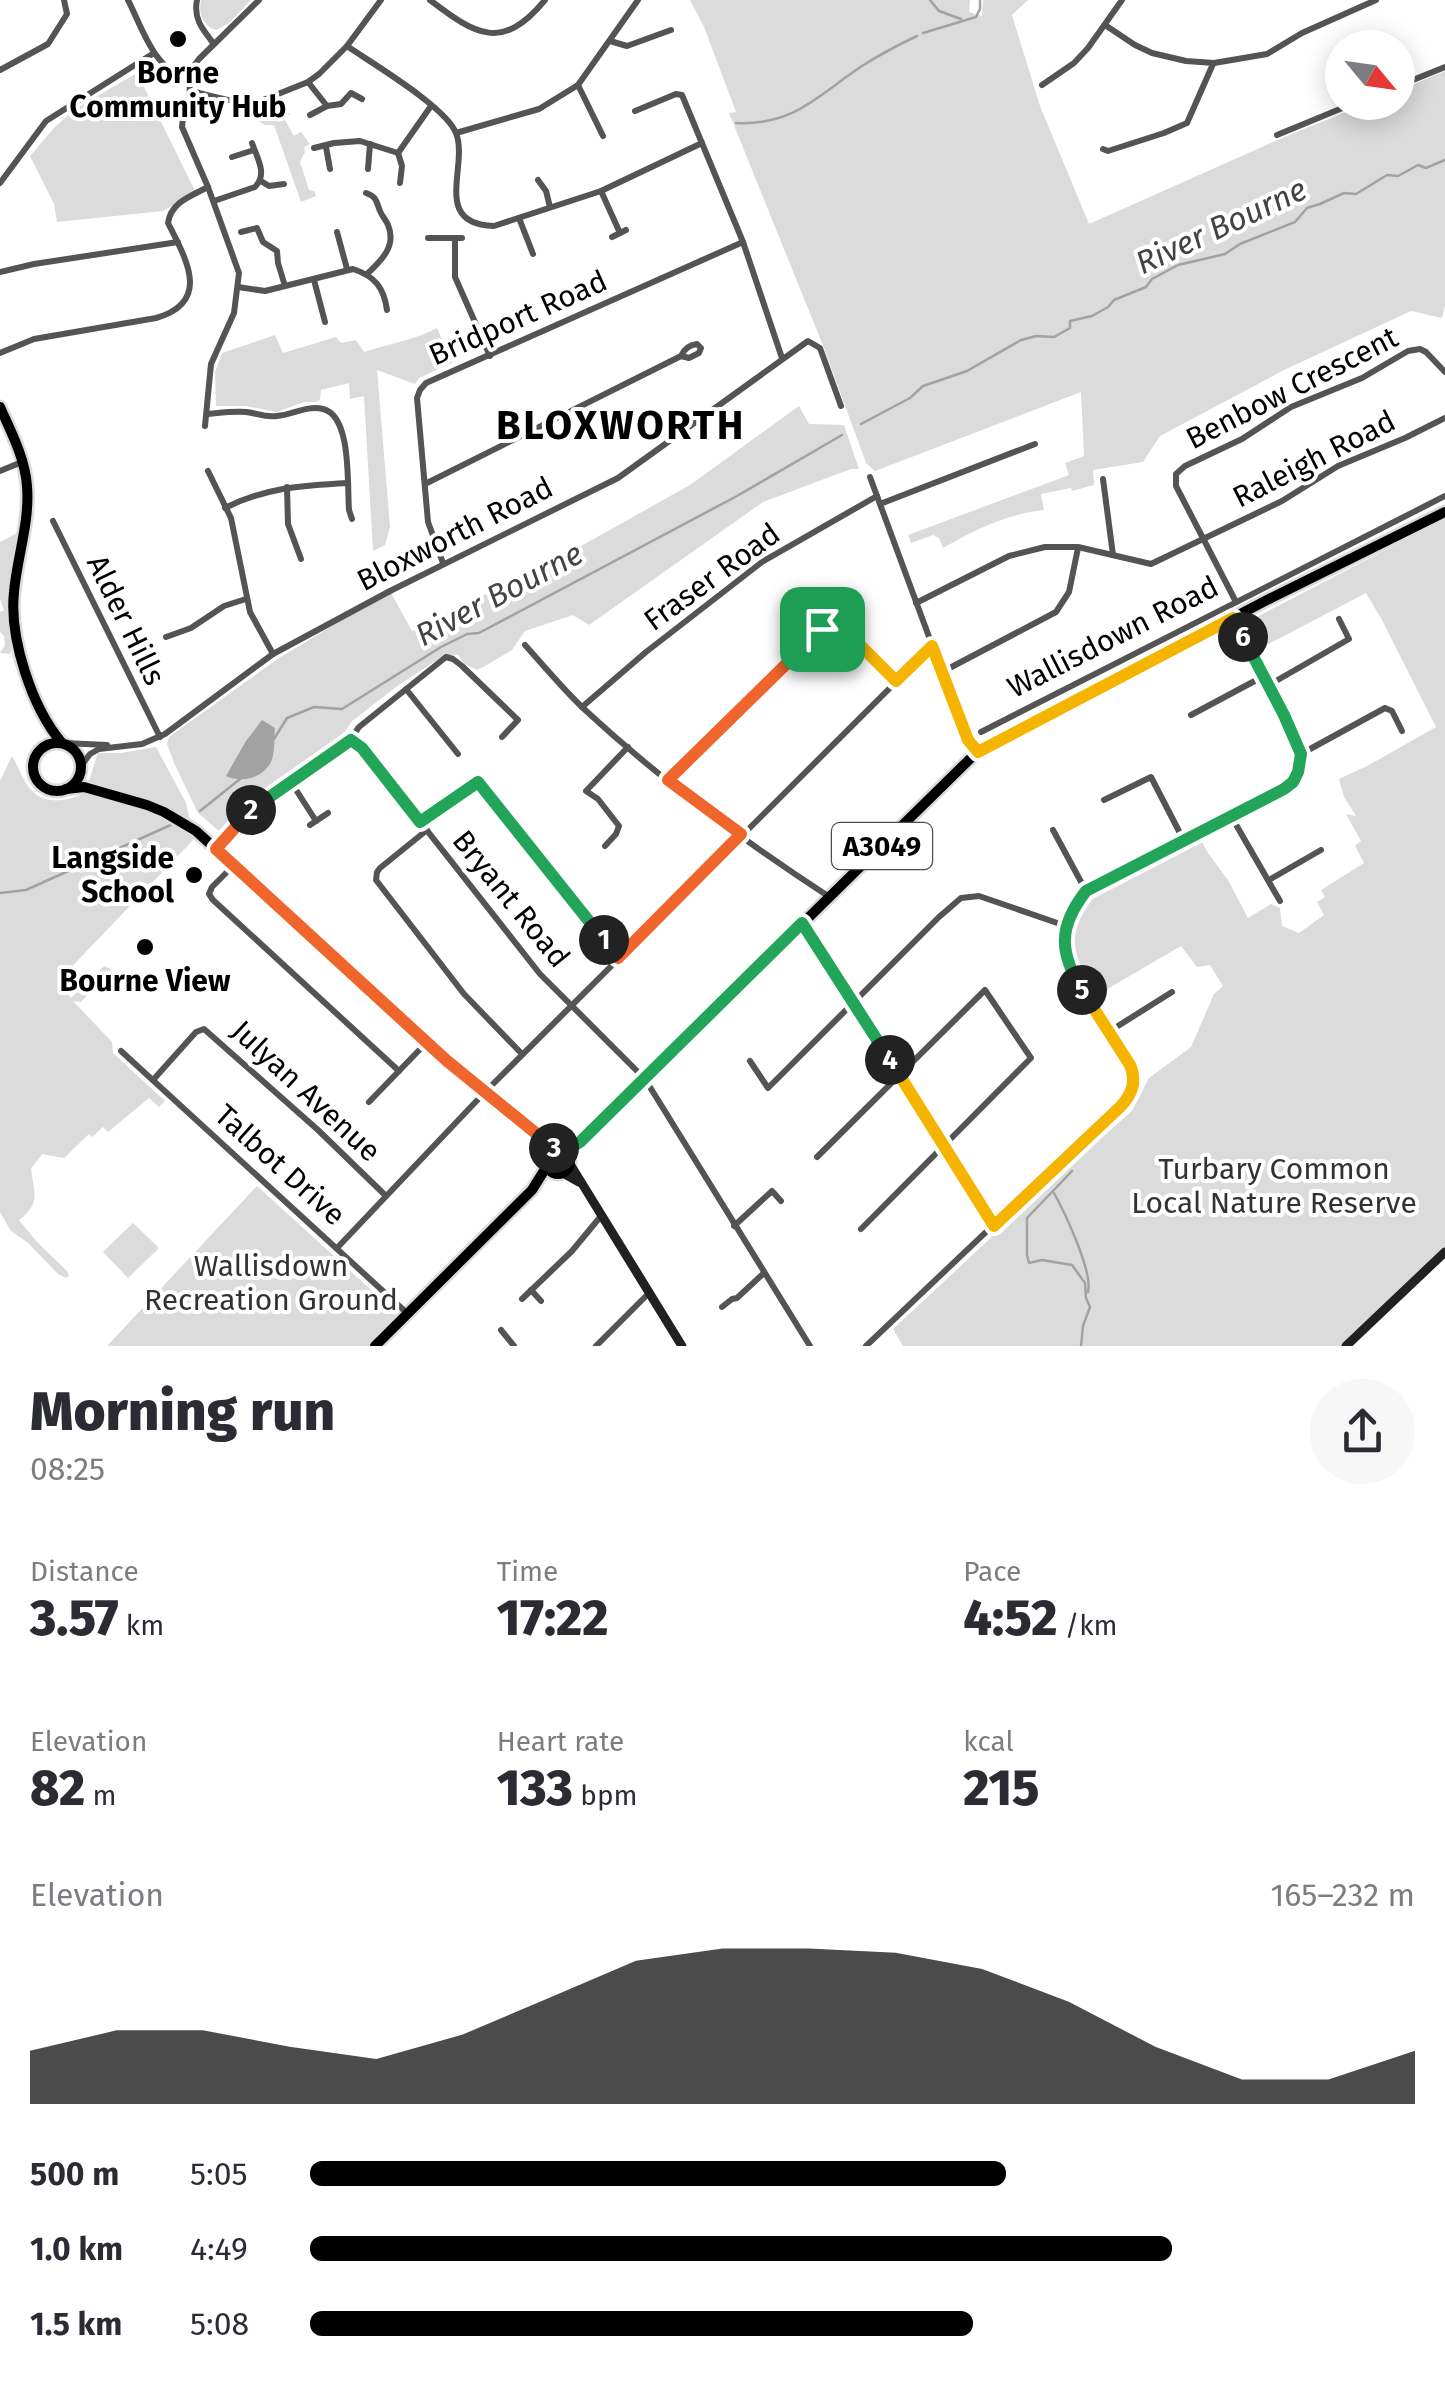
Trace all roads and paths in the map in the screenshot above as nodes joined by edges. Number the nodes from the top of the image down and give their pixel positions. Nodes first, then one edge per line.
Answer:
1 (64, 0) edge
2 (128, 0) edge
3 (197, 0) edge
4 (259, 0) edge
5 (382, 0) edge
6 (430, 0) edge
7 (545, 0) edge
8 (638, 0) edge
9 (1122, 0) edge
10 (1376, 0) edge
11 (1105, 25) junction
12 (671, 30) dead end
13 (610, 41) junction
14 (214, 44) junction
15 (347, 46) junction
16 (154, 54) junction
17 (1214, 63) junction
18 (1445, 67) edge
19 (0, 70) edge
20 (188, 78) junction
21 (1415, 79) edge
22 (308, 82) junction
23 (578, 85) junction
24 (1042, 85) dead end
25 (190, 91) junction
26 (362, 98) dead end
27 (327, 106) junction
28 (431, 106) junction
29 (635, 111) dead end
30 (310, 115) dead end
31 (1325, 115) edge
32 (456, 133) junction
33 (1277, 134) dead end
34 (603, 136) dead end
35 (702, 143) junction
36 (370, 144) junction
37 (326, 147) junction
38 (314, 148) dead end
39 (1104, 149) dead end
40 (398, 153) junction
41 (232, 157) dead end
42 (330, 169) dead end
43 (368, 169) dead end
44 (538, 180) dead end
45 (261, 181) junction
46 (0, 183) edge
47 (400, 183) dead end
48 (284, 184) dead end
49 (208, 187) junction
50 (601, 191) junction
51 (366, 193) dead end
52 (214, 201) junction
53 (550, 207) junction
54 (519, 218) junction
55 (241, 232) dead end
56 (337, 232) dead end
57 (619, 233) dead end
58 (428, 238) dead end
59 (178, 242) junction
60 (743, 242) junction
61 (534, 255) dead end
62 (347, 269) junction
63 (0, 272) edge
64 (367, 274) junction
65 (314, 280) junction
66 (285, 286) junction
67 (238, 287) junction
68 (387, 310) dead end
69 (325, 322) dead end
70 (0, 353) edge
71 (490, 356) junction
72 (681, 356) dead end
73 (782, 358) junction
74 (1445, 372) edge
75 (841, 406) dead end
76 (0, 407) edge
77 (206, 414) junction
78 (1445, 418) edge
79 (205, 426) dead end
80 (1035, 444) dead end
81 (22, 462) junction
82 (208, 471) dead end
83 (0, 472) edge
84 (870, 476) dead end
85 (1103, 479) dead end
86 (347, 483) junction
87 (425, 484) junction
88 (286, 487) junction
89 (1445, 496) edge
90 (878, 500) junction
91 (226, 508) junction
92 (1445, 512) edge
93 (352, 519) dead end
94 (53, 521) dead end
95 (1203, 539) junction
96 (1078, 548) junction
97 (1113, 555) junction
98 (300, 558) dead end
99 (443, 563) junction
100 (1269, 592) junction
101 (246, 599) junction
102 (1236, 602) junction
103 (916, 603) junction
104 (1233, 618) junction
105 (1339, 618) dead end
106 (166, 637) dead end
107 (525, 646) dead end
108 (932, 646) junction
109 (273, 654) junction
110 (942, 672) junction
111 (1264, 676) junction
112 (896, 681) junction
113 (1269, 686) junction
114 (406, 689) junction
115 (582, 707) junction
116 (1191, 714) dead end
117 (46, 719) junction
118 (982, 732) dead end
119 (1402, 732) dead end
120 (160, 737) junction
121 (502, 737) dead end
122 (351, 740) junction
123 (63, 743) junction
124 (113, 746) junction
125 (628, 747) junction
126 (40, 749) junction
127 (978, 752) junction
128 (458, 754) dead end
129 (1301, 754) junction
130 (81, 768) junction
131 (668, 780) junction
132 (291, 782) junction
133 (66, 789) junction
134 (106, 795) junction
135 (1104, 800) dead end
136 (328, 813) dead end
137 (1230, 815) junction
138 (420, 822) junction
139 (427, 830) junction
140 (1054, 830) dead end
141 (741, 834) junction
142 (1183, 839) junction
143 (605, 846) dead end
144 (216, 849) junction
145 (1321, 850) dead end
146 (234, 865) junction
147 (1269, 880) junction
148 (1086, 891) junction
149 (830, 897) junction
150 (1280, 901) dead end
151 (802, 923) junction
152 (1066, 926) junction
153 (618, 958) junction
154 (1172, 992) dead end
155 (853, 1002) junction
156 (570, 1006) junction
157 (1109, 1032) junction
158 (428, 1042) junction
159 (121, 1051) dead end
160 (522, 1054) junction
161 (750, 1061) dead end
162 (400, 1071) junction
163 (900, 1074) junction
164 (645, 1079) junction
165 (153, 1080) junction
166 (485, 1092) junction
167 (369, 1102) dead end
168 (537, 1134) junction
169 (943, 1145) junction
170 (816, 1157) dead end
171 (560, 1163) junction
172 (386, 1196) junction
173 (781, 1201) dead end
174 (601, 1216) junction
175 (734, 1226) junction
176 (994, 1226) junction
177 (862, 1229) dead end
178 (337, 1248) junction
179 (1445, 1252) edge
180 (764, 1273) junction
181 (531, 1290) junction
182 (649, 1293) junction
183 (522, 1300) dead end
184 (541, 1301) dead end
185 (722, 1307) dead end
186 (408, 1314) junction
187 (501, 1330) dead end
188 (376, 1346) edge
189 (514, 1346) edge
190 (596, 1346) edge
191 (682, 1346) edge
192 (810, 1346) edge
193 (866, 1346) edge
194 (1346, 1346) edge

1 - 19 street
2 - 16 street
3 - 14 street
4 - 14 street
5 - 15 street
6 - 7 street
8 - 13 street
9 - 11 street
10 - 17 street
11 - 17 street
11 - 24 street
12 - 13 street
13 - 23 street
14 - 20 street
15 - 22 street
15 - 28 street
16 - 20 street
16 - 46 street
17 - 39 street
18 - 21 street
20 - 25 street
22 - 25 street
22 - 27 street
23 - 32 street
23 - 34 street
25 - 49 street
26 - 27 street
27 - 30 street
28 - 32 street
28 - 40 street
29 - 35 street
31 - 33 street
32 - 54 street
35 - 50 street
35 - 60 street
36 - 37 street
36 - 40 street
36 - 43 street
37 - 38 street
37 - 42 street
40 - 47 street
41 - 45 street
44 - 53 street
45 - 48 street
45 - 52 street
49 - 52 street
49 - 59 street
50 - 53 street
50 - 57 street
51 - 64 street
52 - 67 street
53 - 54 street
54 - 61 street
55 - 66 street
56 - 62 street
58 - 71 street
59 - 63 street
59 - 70 street
60 - 71 street, Bridport Road
60 - 73 street
62 - 64 street
62 - 65 street
64 - 68 street
65 - 66 street
65 - 69 street
66 - 67 street
67 - 77 street
71 - 87 street, Bridport Road
72 - 87 street
73 - 75 street, Bloxworth Road
73 - 99 street, Bloxworth Road
74 - 95 street, Benbow Crescent
76 - 81 main road
77 - 79 street
77 - 86 street
78 - 95 street, Raleigh Road
80 - 90 street, Fraser Road
81 - 83 street
81 - 117 main road
82 - 91 street
84 - 90 street
85 - 97 street
86 - 88 street
86 - 93 street
87 - 99 street, Bridport Road
88 - 91 street
88 - 98 street
89 - 100 street, Wallisdown Road
90 - 103 street
90 - 115 street, Fraser Road
91 - 101 street
92 - 100 main road, Wallisdown Road / A3049
94 - 120 street, Alder Hills
95 - 97 street, Raleigh Road
95 - 102 street, Benbow Crescent
96 - 97 street, Raleigh Road
96 - 103 street, Raleigh Road
96 - 110 street
99 - 109 street, Bloxworth Road
100 - 102 street, Wallisdown Road
100 - 104 main road, Wallisdown Road / A3049
101 - 106 street
101 - 109 street
102 - 118 street, Wallisdown Road
103 - 108 street
104 - 111 street
104 - 127 main road, Wallisdown Road / A3049
105 - 113 street
107 - 115 street
108 - 110 street
108 - 112 street
109 - 120 street, Bloxworth Road
110 - 127 street
111 - 113 street
111 - 116 street
112 - 131 street
112 - 141 street
113 - 129 street
114 - 121 street
114 - 122 street
114 - 128 street
115 - 125 street
117 - 123 main road
117 - 126 main road
119 - 129 street
120 - 124 street, Bloxworth Road
122 - 132 street
122 - 138 street, Bryant Road
123 - 124 street, Bloxworth Road
123 - 126 main road
123 - 130 main road
124 - 130 street, Bloxworth Road
125 - 131 street
125 - 143 street
126 - 133 main road
127 - 149 main road, Wallisdown Road / A3049
129 - 137 street
130 - 133 main road
130 - 134 main road
131 - 141 street
132 - 136 street
132 - 144 street
133 - 134 main road
134 - 144 main road
135 - 142 street
137 - 142 street
137 - 147 street
138 - 139 street, Bryant Road
138 - 153 street
139 - 156 street, Bryant Road
139 - 160 street
140 - 148 street
141 - 149 street
141 - 153 street
142 - 148 street
144 - 146 main road
145 - 147 street
146 - 158 main road
146 - 162 street
147 - 150 street
148 - 152 street
149 - 151 main road, Wallisdown Road / A3049
151 - 155 street
151 - 164 main road, Wallisdown Road / A3049
152 - 155 street
152 - 157 street
153 - 156 street
154 - 157 street
155 - 161 street
155 - 163 street
156 - 160 street
156 - 164 street, Bryant Road
157 - 176 street
158 - 162 street
158 - 166 main road
159 - 165 street, Talbot Drive
160 - 166 street
162 - 167 street
163 - 169 street
163 - 169 street
163 - 170 street
164 - 171 main road, Wallisdown Road / A3049
164 - 175 street, Bryant Road
165 - 172 street, Julyan Avenue
165 - 178 street, Talbot Drive
166 - 168 main road
166 - 172 street
168 - 171 main road
168 - 171 main road
169 - 176 street
169 - 177 street
171 - 174 street
171 - 186 main road, Wallisdown Road / A3049
172 - 178 street
173 - 175 street
174 - 181 street
174 - 182 street
175 - 180 street, Bryant Road
176 - 193 street
178 - 186 street, Talbot Drive
179 - 194 street
180 - 185 street
180 - 192 street, Bryant Road
181 - 183 street
181 - 184 street
182 - 190 street
182 - 191 street
186 - 188 main road, Wallisdown Road / A3049
187 - 189 street

